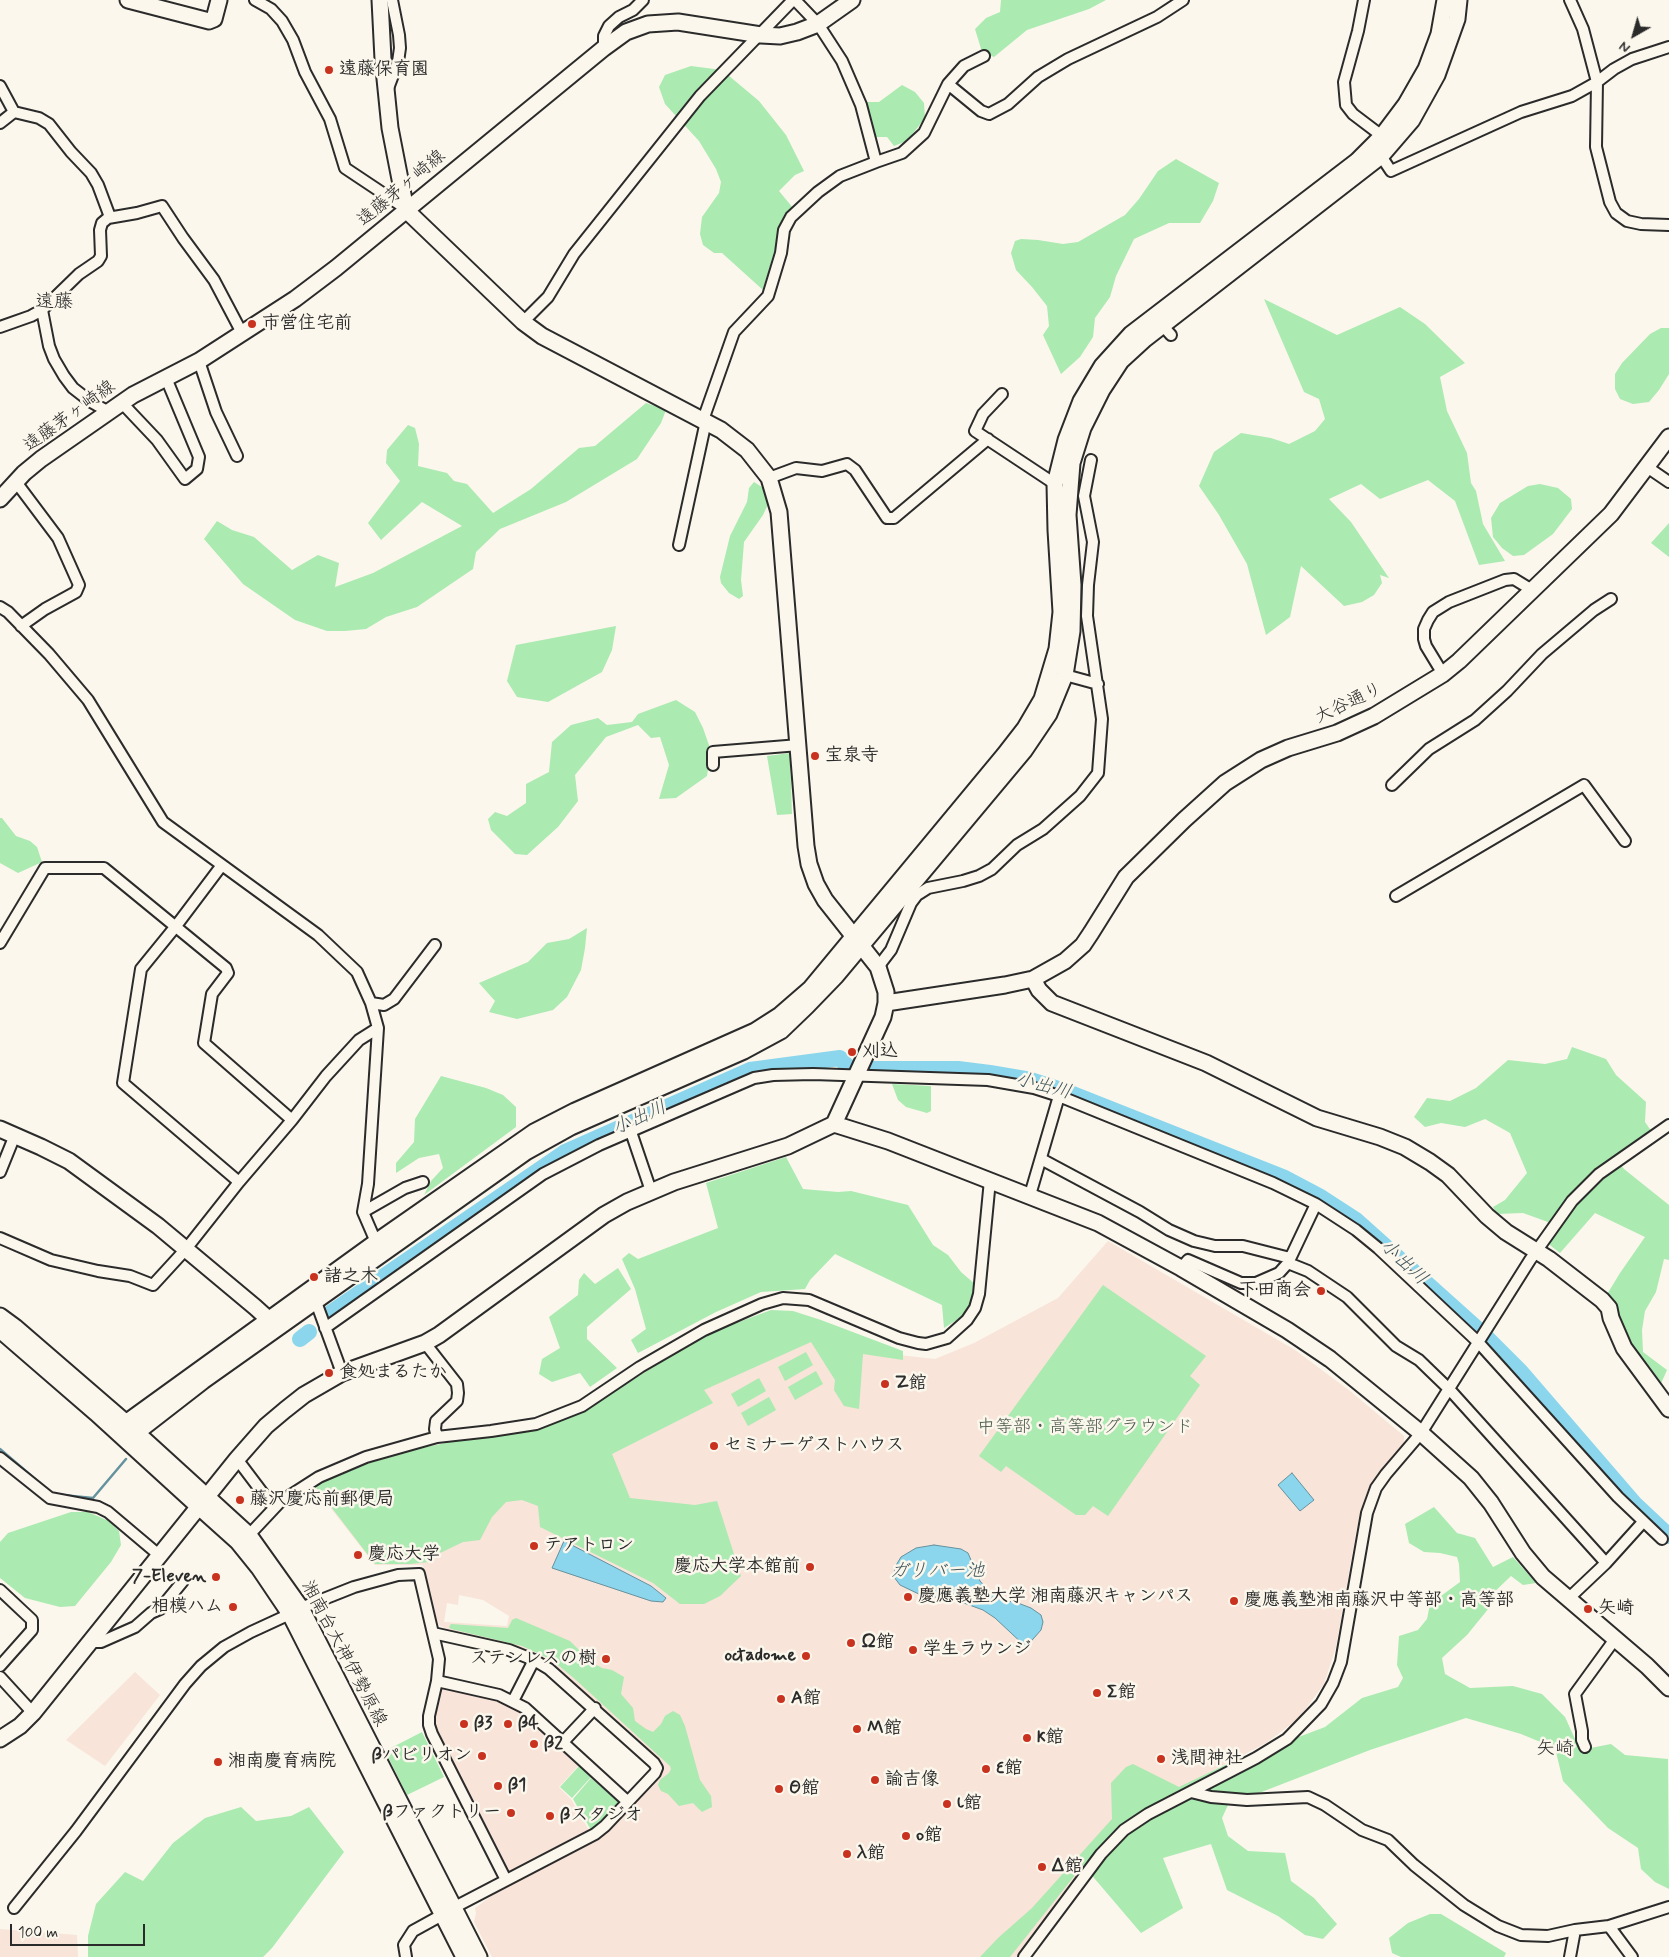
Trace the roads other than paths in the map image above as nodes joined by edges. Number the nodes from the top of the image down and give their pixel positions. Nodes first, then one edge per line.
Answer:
1 (128, 0) edge
2 (219, 0) edge
3 (255, 0) edge
4 (380, 0) edge
5 (392, 0) edge
6 (643, 0) edge
7 (794, 0) edge
8 (852, 0) edge
9 (1183, 0) edge
10 (1364, 0) edge
11 (1445, 0) edge
12 (1459, 0) edge
13 (1570, 0) edge
14 (818, 24) junction
15 (761, 36) junction
16 (1669, 47) edge
17 (604, 48) junction
18 (984, 56) dead end
19 (1598, 82) junction
20 (948, 84) junction
21 (0, 86) edge
22 (386, 93) junction
23 (14, 112) junction
24 (0, 124) edge
25 (1382, 136) junction
26 (1381, 156) junction
27 (876, 162) junction
28 (405, 209) junction
29 (110, 217) junction
30 (1669, 225) edge
31 (42, 310) junction
32 (523, 322) junction
33 (0, 327) edge
34 (242, 333) junction
35 (199, 361) junction
36 (166, 378) junction
37 (1002, 394) dead end
38 (122, 403) junction
39 (109, 412) junction
40 (704, 421) junction
41 (1669, 438) edge
42 (988, 439) junction
43 (237, 456) dead end
44 (1091, 460) dead end
45 (1647, 467) junction
46 (769, 478) junction
47 (16, 482) junction
48 (1669, 482) edge
49 (1055, 484) junction
50 (0, 499) edge
51 (679, 545) dead end
52 (1532, 590) junction
53 (1611, 599) dead end
54 (0, 607) edge
55 (22, 626) junction
56 (1443, 674) junction
57 (1065, 675) junction
58 (1098, 684) junction
59 (799, 745) junction
60 (713, 765) dead end
61 (1392, 785) dead end
62 (1625, 841) dead end
63 (222, 865) junction
64 (1396, 896) dead end
65 (176, 926) junction
66 (856, 941) junction
67 (0, 943) edge
68 (435, 945) dead end
69 (878, 967) junction
70 (1032, 979) junction
71 (371, 1003) junction
72 (886, 1003) junction
73 (378, 1028) junction
74 (859, 1070) junction
75 (1059, 1096) junction
76 (292, 1120) junction
77 (834, 1124) junction
78 (1669, 1125) edge
79 (0, 1129) edge
80 (631, 1132) junction
81 (15, 1135) junction
82 (1041, 1158) junction
83 (0, 1172) edge
84 (990, 1180) junction
85 (239, 1182) junction
86 (423, 1182) dead end
87 (651, 1191) junction
88 (1030, 1195) junction
89 (1316, 1204) junction
90 (364, 1212) junction
91 (0, 1238) edge
92 (376, 1242) junction
93 (186, 1249) junction
94 (1536, 1252) junction
95 (1289, 1261) junction
96 (1181, 1268) junction
97 (316, 1302) junction
98 (0, 1316) edge
99 (274, 1324) junction
100 (325, 1328) junction
101 (0, 1330) edge
102 (1482, 1337) junction
103 (425, 1343) junction
104 (342, 1373) junction
105 (1450, 1390) junction
106 (1669, 1409) edge
107 (126, 1431) junction
108 (1422, 1433) junction
109 (437, 1437) junction
110 (0, 1458) edge
111 (237, 1459) junction
112 (203, 1502) junction
113 (274, 1508) junction
114 (1643, 1522) junction
115 (249, 1535) junction
116 (1662, 1539) dead end
117 (159, 1555) junction
118 (1606, 1563) junction
119 (183, 1581) dead end
120 (0, 1590) edge
121 (1568, 1599) junction
122 (296, 1611) junction
123 (433, 1633) junction
124 (1615, 1639) junction
125 (90, 1642) junction
126 (534, 1660) junction
127 (0, 1666) edge
128 (0, 1677) edge
129 (437, 1681) junction
130 (1669, 1688) edge
131 (513, 1700) junction
132 (594, 1708) junction
133 (33, 1713) junction
134 (0, 1738) edge
135 (563, 1742) junction
136 (1585, 1747) dead end
137 (1191, 1792) junction
138 (628, 1802) junction
139 (506, 1880) junction
140 (1669, 1907) edge
141 (14, 1908) dead end
142 (448, 1912) junction
143 (1610, 1926) junction
144 (1574, 1930) junction
145 (406, 1957) edge
146 (464, 1957) edge
147 (478, 1957) edge
148 (1024, 1957) edge
149 (1570, 1957) edge
150 (1632, 1957) edge

1 - 2 street
3 - 28 street
4 - 22 street
5 - 22 street
6 - 17 street
7 - 14 street
7 - 15 street
8 - 14 street, 遠藤茅ヶ崎線
9 - 20 street
10 - 25 street
11 - 25 street
12 - 26 street
13 - 19 street
14 - 15 street, 遠藤茅ヶ崎線
14 - 27 street
15 - 17 street, 遠藤茅ヶ崎線
15 - 32 street
16 - 19 street
17 - 28 street, 遠藤茅ヶ崎線
18 - 20 street
19 - 26 street
19 - 30 street
20 - 27 street
21 - 23 street
22 - 28 street
23 - 24 street
23 - 29 street
25 - 49 street
26 - 57 street
27 - 40 street
28 - 32 street
28 - 34 street, 遠藤茅ヶ崎線
29 - 31 street
29 - 34 street
31 - 33 street
31 - 39 street
32 - 40 street
34 - 35 street, 遠藤茅ヶ崎線
35 - 36 street, 遠藤茅ヶ崎線
35 - 43 street
36 - 38 street, 遠藤茅ヶ崎線
36 - 38 street
37 - 42 street
38 - 39 street, 遠藤茅ヶ崎線
39 - 47 street, 遠藤茅ヶ崎線
40 - 46 street
40 - 51 street
41 - 45 street, 大谷通り
42 - 46 street
42 - 49 street
44 - 58 street
45 - 48 street
45 - 52 street, 大谷通り
46 - 59 street
47 - 50 street, 遠藤茅ヶ崎線
47 - 55 street
49 - 66 street
52 - 56 street, 大谷通り
52 - 56 street
53 - 61 street
54 - 55 street
55 - 63 street
56 - 70 street, 大谷通り
57 - 58 street
57 - 66 street
58 - 69 street
59 - 60 street
59 - 66 street
62 - 64 street
63 - 65 street
63 - 71 street
65 - 67 street
65 - 76 street
65 - 85 street
66 - 69 street
66 - 92 street
66 - 97 street
68 - 71 street
69 - 72 street
70 - 72 street, 大谷通り
70 - 94 street
71 - 73 street
72 - 74 street
73 - 76 street
73 - 90 street
74 - 75 street
74 - 77 street
74 - 80 street
75 - 82 street
75 - 89 street
76 - 85 street
77 - 84 street
77 - 87 street
78 - 94 street
79 - 81 street
80 - 87 street
80 - 100 street
81 - 83 street
81 - 93 street
82 - 88 street
82 - 95 street
84 - 88 street
84 - 109 street
85 - 93 street
86 - 90 street
87 - 103 street
88 - 96 street
89 - 95 street
89 - 102 street
90 - 92 street
91 - 93 street
92 - 99 street
93 - 99 street
94 - 102 street
94 - 106 street
95 - 96 street
95 - 105 street
96 - 108 street
97 - 99 street
97 - 100 street
98 - 107 street, 湘南台大神伊勢原線
99 - 107 street
100 - 104 street
101 - 107 street, 湘南台大神伊勢原線
102 - 105 street
102 - 114 street
103 - 104 street
103 - 109 street
104 - 111 street
105 - 108 street
105 - 118 street
107 - 112 street, 湘南台大神伊勢原線
108 - 121 street
108 - 137 street
109 - 113 street
110 - 117 street
111 - 112 street
111 - 113 street
112 - 115 street, 湘南台大神伊勢原線
112 - 117 street
112 - 122 street, 湘南台大神伊勢原線
113 - 115 street
114 - 116 street
114 - 118 street
115 - 122 street, 湘南台大神伊勢原線
117 - 125 street
118 - 121 street
119 - 125 street
120 - 127 street
121 - 124 street
122 - 123 street
122 - 141 street
122 - 142 street, 湘南台大神伊勢原線
123 - 126 street
123 - 129 street
124 - 130 street
124 - 136 street
125 - 133 street
126 - 131 street
126 - 132 street
128 - 133 street
129 - 131 street
129 - 139 street
131 - 135 street
132 - 135 street
132 - 138 street
133 - 134 street
135 - 138 street
137 - 144 street
137 - 148 street
138 - 139 street
139 - 142 street
140 - 143 street
142 - 145 street
142 - 146 street, 湘南台大神伊勢原線
142 - 147 street, 湘南台大神伊勢原線
143 - 144 street
143 - 150 street
144 - 149 street

